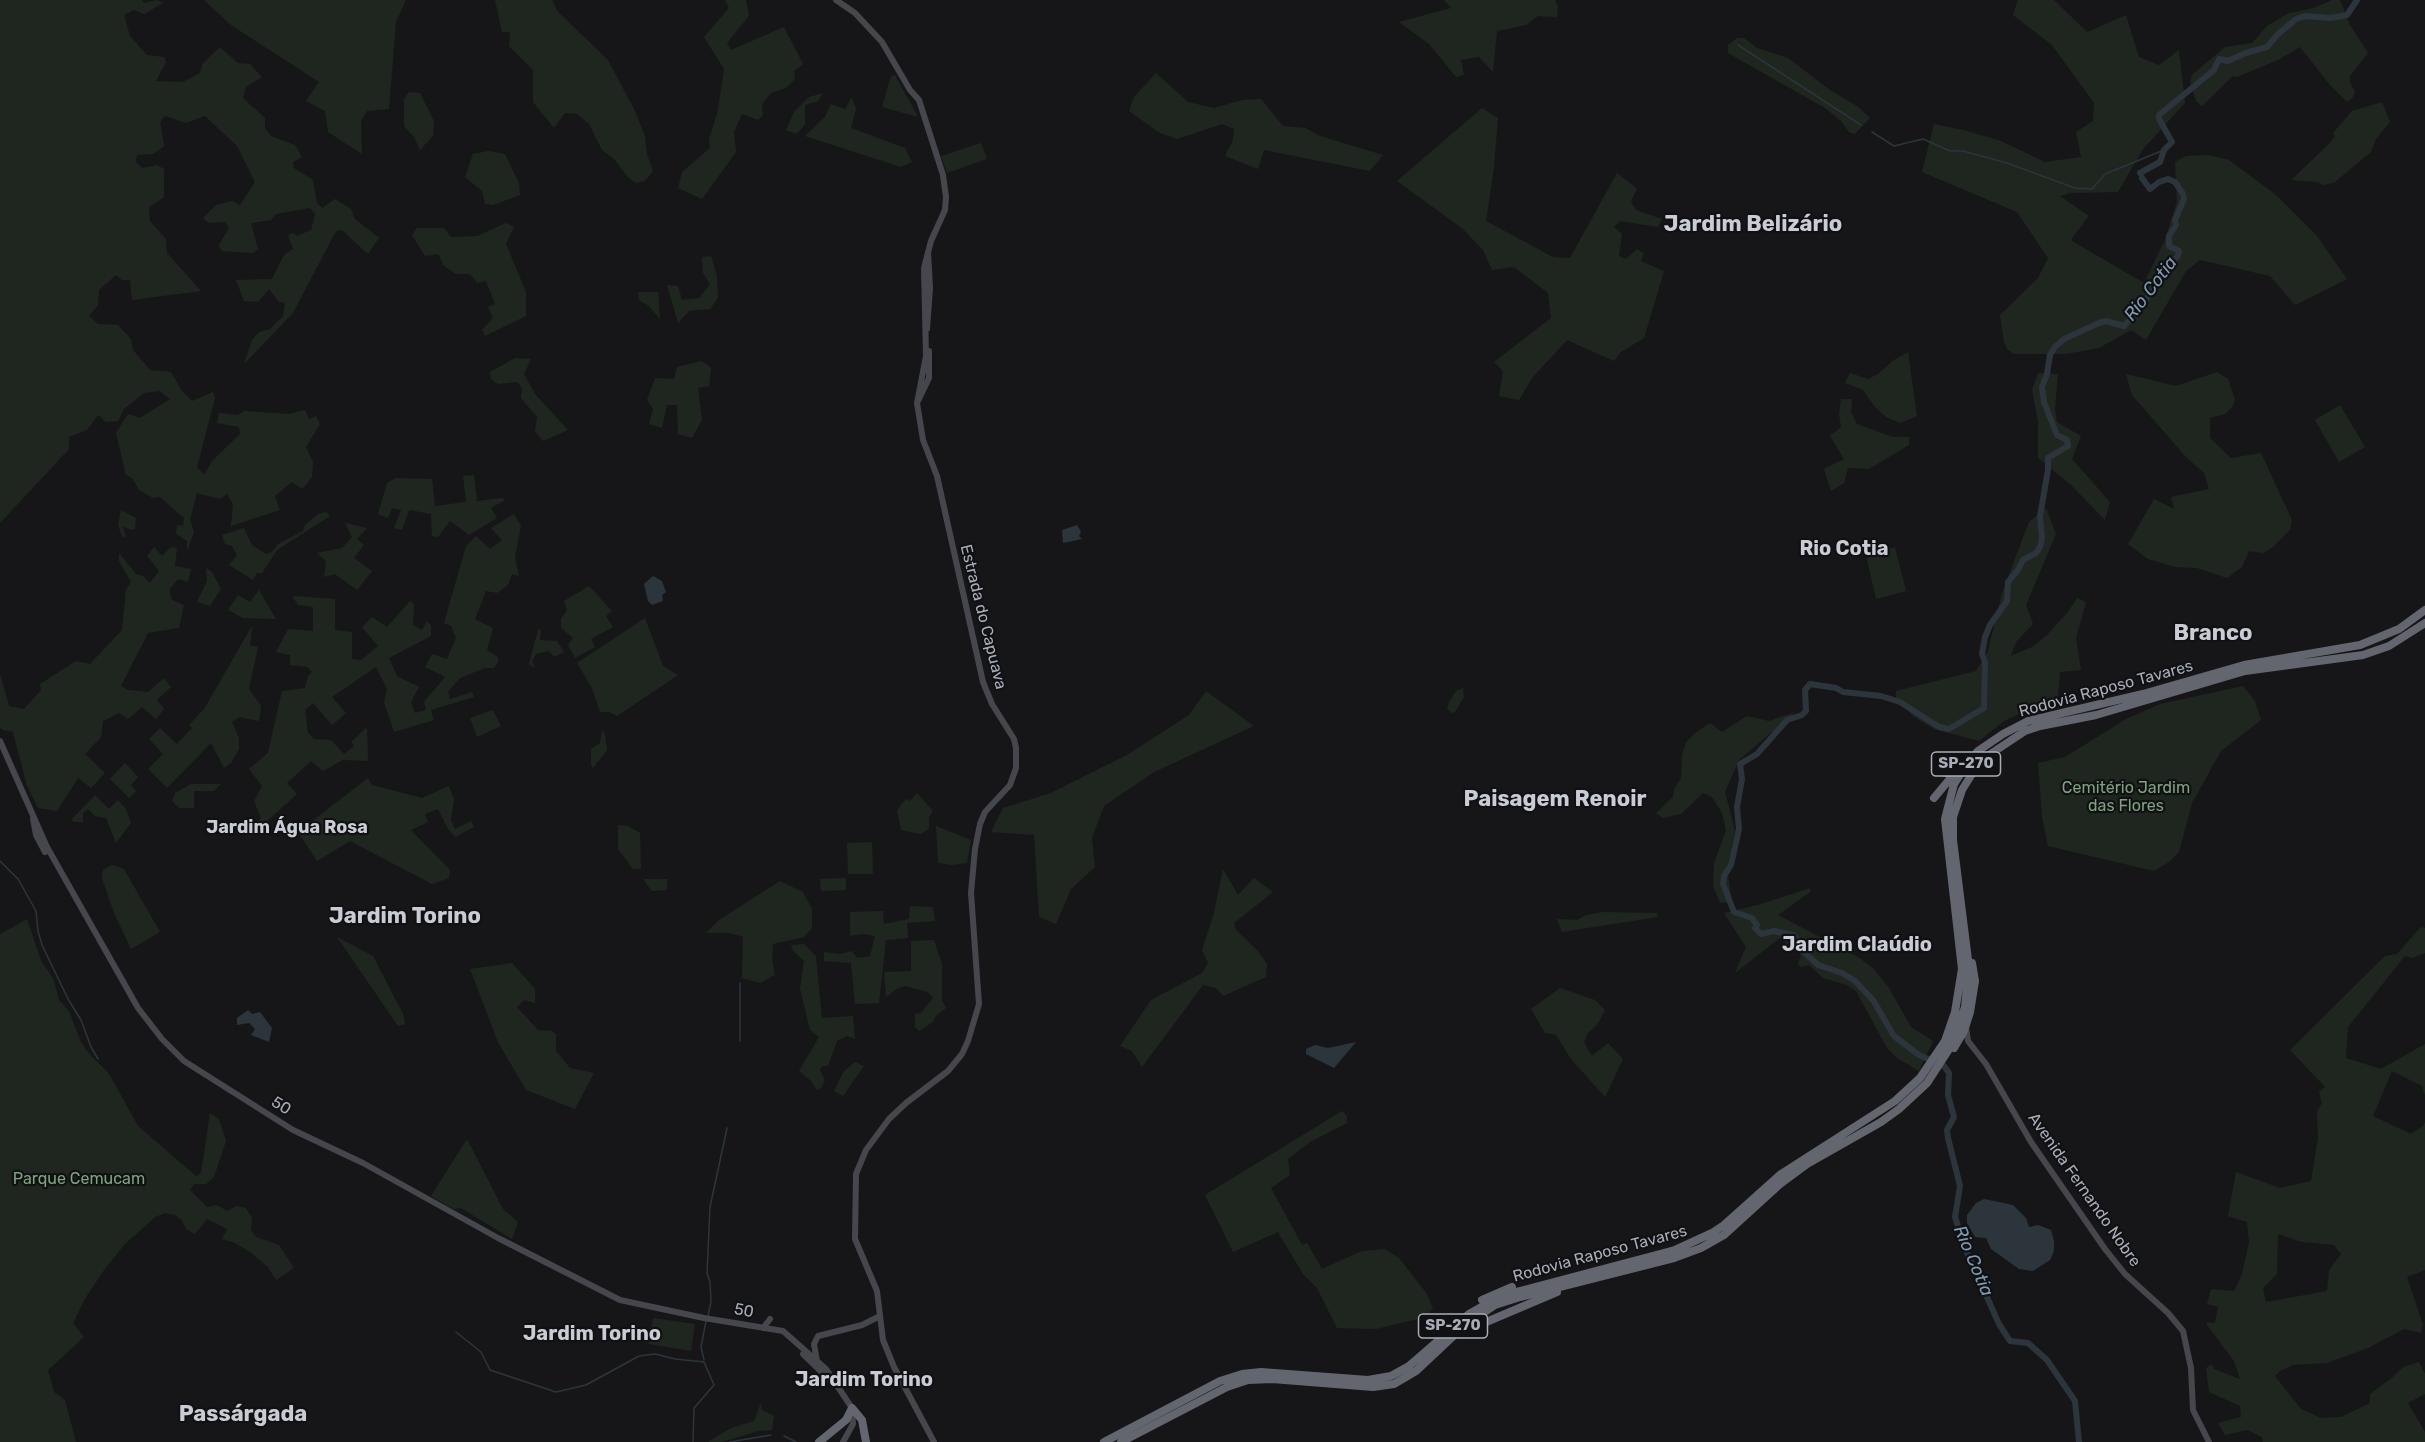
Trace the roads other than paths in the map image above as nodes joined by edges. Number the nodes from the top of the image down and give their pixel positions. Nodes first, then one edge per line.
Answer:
1 (836, 0) edge
2 (2425, 610) edge
3 (2425, 623) edge
4 (2266, 664) junction
5 (2244, 668) junction
6 (2145, 702) junction
7 (2164, 702) dead end
8 (0, 741) edge
9 (1978, 751) junction
10 (1942, 772) dead end
11 (1953, 775) junction
12 (32, 816) junction
13 (1945, 819) junction
14 (45, 852) dead end
15 (1968, 950) junction
16 (1966, 1026) junction
17 (1957, 1045) junction
18 (1972, 1047) junction
19 (1942, 1056) junction
20 (1932, 1069) junction
21 (1581, 1282) junction
22 (880, 1316) junction
23 (770, 1319) dead end
24 (763, 1328) junction
25 (775, 1329) junction
26 (1454, 1335) junction
27 (817, 1361) junction
28 (820, 1371) junction
29 (828, 1371) junction
30 (840, 1389) junction
31 (852, 1408) junction
32 (819, 1442) edge
33 (843, 1442) edge
34 (866, 1442) edge
35 (934, 1442) edge
36 (1104, 1442) edge
37 (1121, 1442) edge
38 (2209, 1442) edge

1 - 22 main road, Estrada do Capuava
2 - 4 highway, Rodovia Raposo Tavares / SP-270
3 - 4 highway, Rodovia Raposo Tavares / SP-270
4 - 5 highway, Rodovia Raposo Tavares / SP-270
5 - 6 highway, Rodovia Raposo Tavares / SP-270
5 - 9 highway, Rodovia Raposo Tavares / SP-270
6 - 7 highway
6 - 15 highway, Rodovia Raposo Tavares / SP-270
8 - 12 main road, 50
9 - 11 highway
9 - 13 highway, Rodovia Raposo Tavares / SP-270
10 - 11 highway
11 - 13 highway
12 - 14 main road
12 - 24 main road, 50
13 - 19 highway, Rodovia Raposo Tavares / SP-270
15 - 16 highway
15 - 19 highway, Rodovia Raposo Tavares / SP-270
16 - 17 highway
16 - 18 main road
17 - 18 main road
17 - 19 highway
18 - 38 main road, Avenida Fernando Nobre
19 - 20 highway, Rodovia Raposo Tavares / SP-270
20 - 21 highway, Rodovia Raposo Tavares / SP-270
20 - 36 highway, Rodovia Raposo Tavares / SP-270
21 - 26 highway
21 - 26 highway, Rodovia Raposo Tavares / SP-270
22 - 27 main road
22 - 35 main road, Estrada do Capuava
23 - 24 main road
24 - 25 main road, 50
25 - 27 main road, 50
25 - 28 main road
26 - 37 highway, Rodovia Raposo Tavares / SP-270
27 - 29 main road
28 - 29 main road
28 - 30 main road
29 - 30 main road
30 - 31 main road
31 - 32 highway
31 - 33 main road
31 - 34 highway

